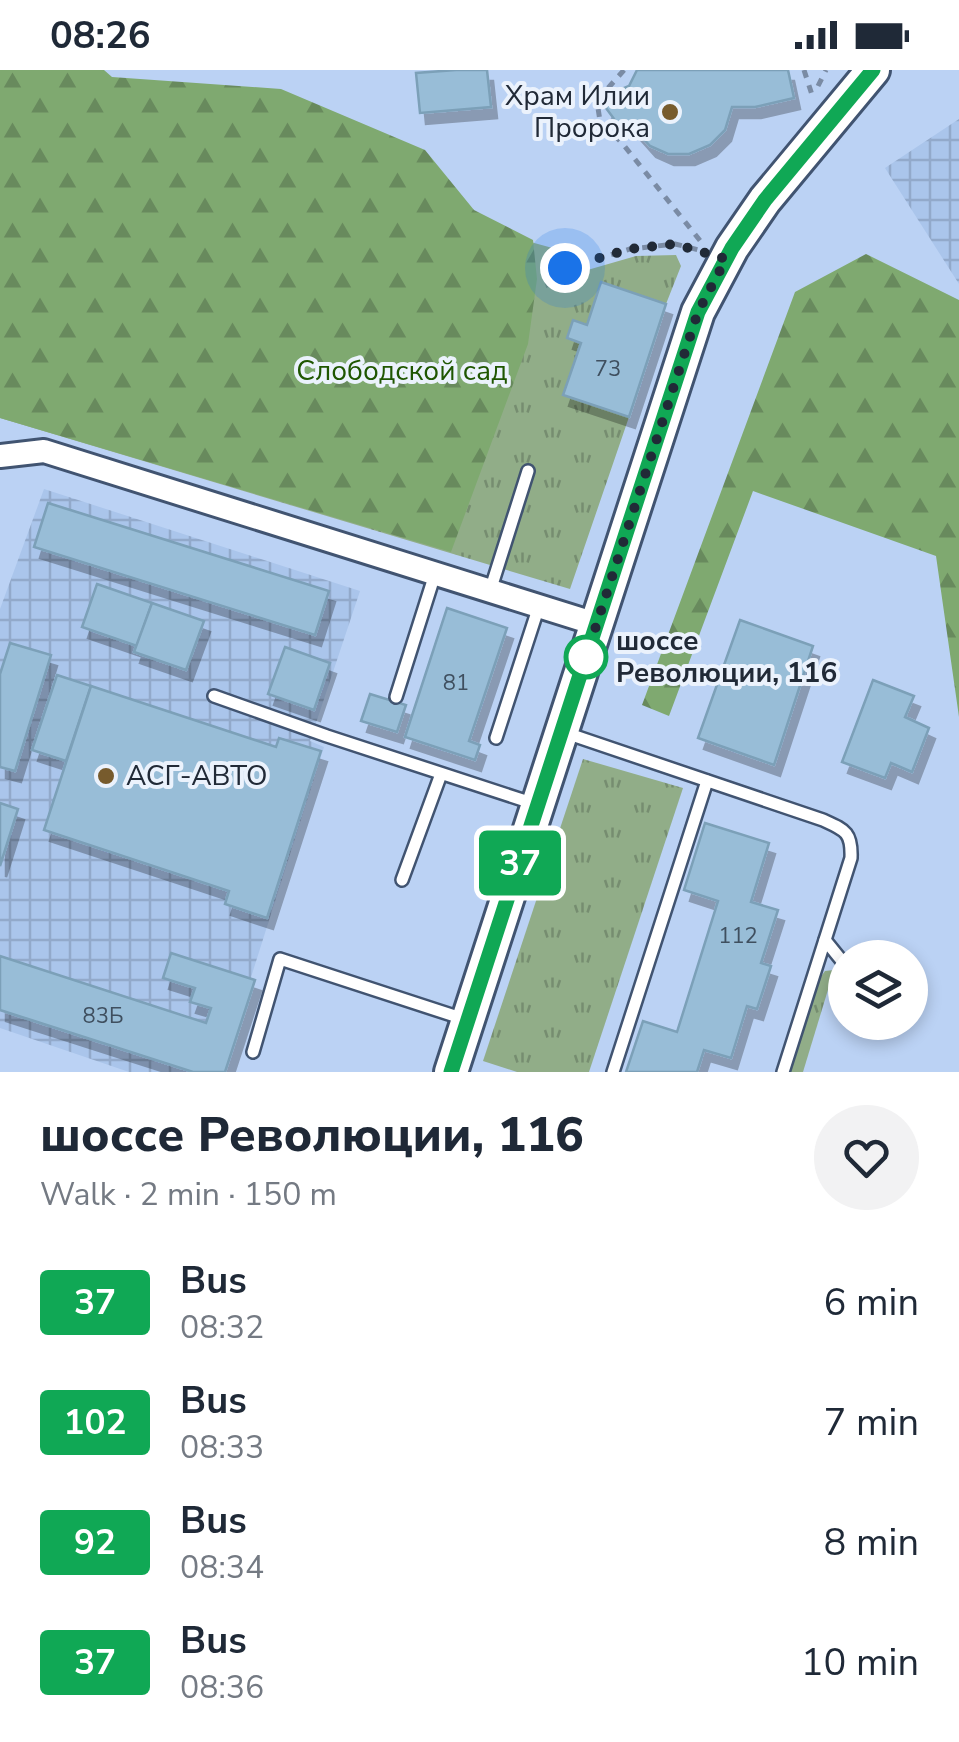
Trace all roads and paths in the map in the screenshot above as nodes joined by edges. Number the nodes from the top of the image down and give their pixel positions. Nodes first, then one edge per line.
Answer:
1 (624, 70) edge
2 (804, 70) edge
3 (826, 70) edge
4 (859, 79) edge
5 (714, 251) junction
6 (565, 268) dead end
7 (0, 456) edge
8 (528, 471) dead end
9 (436, 574) junction
10 (490, 591) junction
11 (539, 606) junction
12 (596, 624) junction
13 (214, 696) dead end
14 (396, 697) dead end
15 (562, 732) junction
16 (496, 738) dead end
17 (442, 774) junction
18 (707, 781) junction
19 (538, 806) junction
20 (402, 880) dead end
21 (825, 940) junction
22 (828, 944) edge
23 (468, 1021) junction
24 (253, 1052) dead end
25 (458, 1070) edge
26 (613, 1072) edge
27 (783, 1072) edge

1 - 5 path
2 - 3 path
4 - 5 main road
5 - 6 path
5 - 12 main road
7 - 9 street
8 - 10 lane
9 - 10 street
9 - 14 lane
10 - 11 street
11 - 12 street
11 - 16 lane
12 - 15 main road
13 - 17 lane
15 - 18 lane
15 - 19 main road
17 - 19 lane
17 - 20 lane
18 - 21 lane
18 - 26 lane
19 - 23 main road
21 - 22 lane
21 - 27 lane
23 - 24 lane
23 - 25 main road

